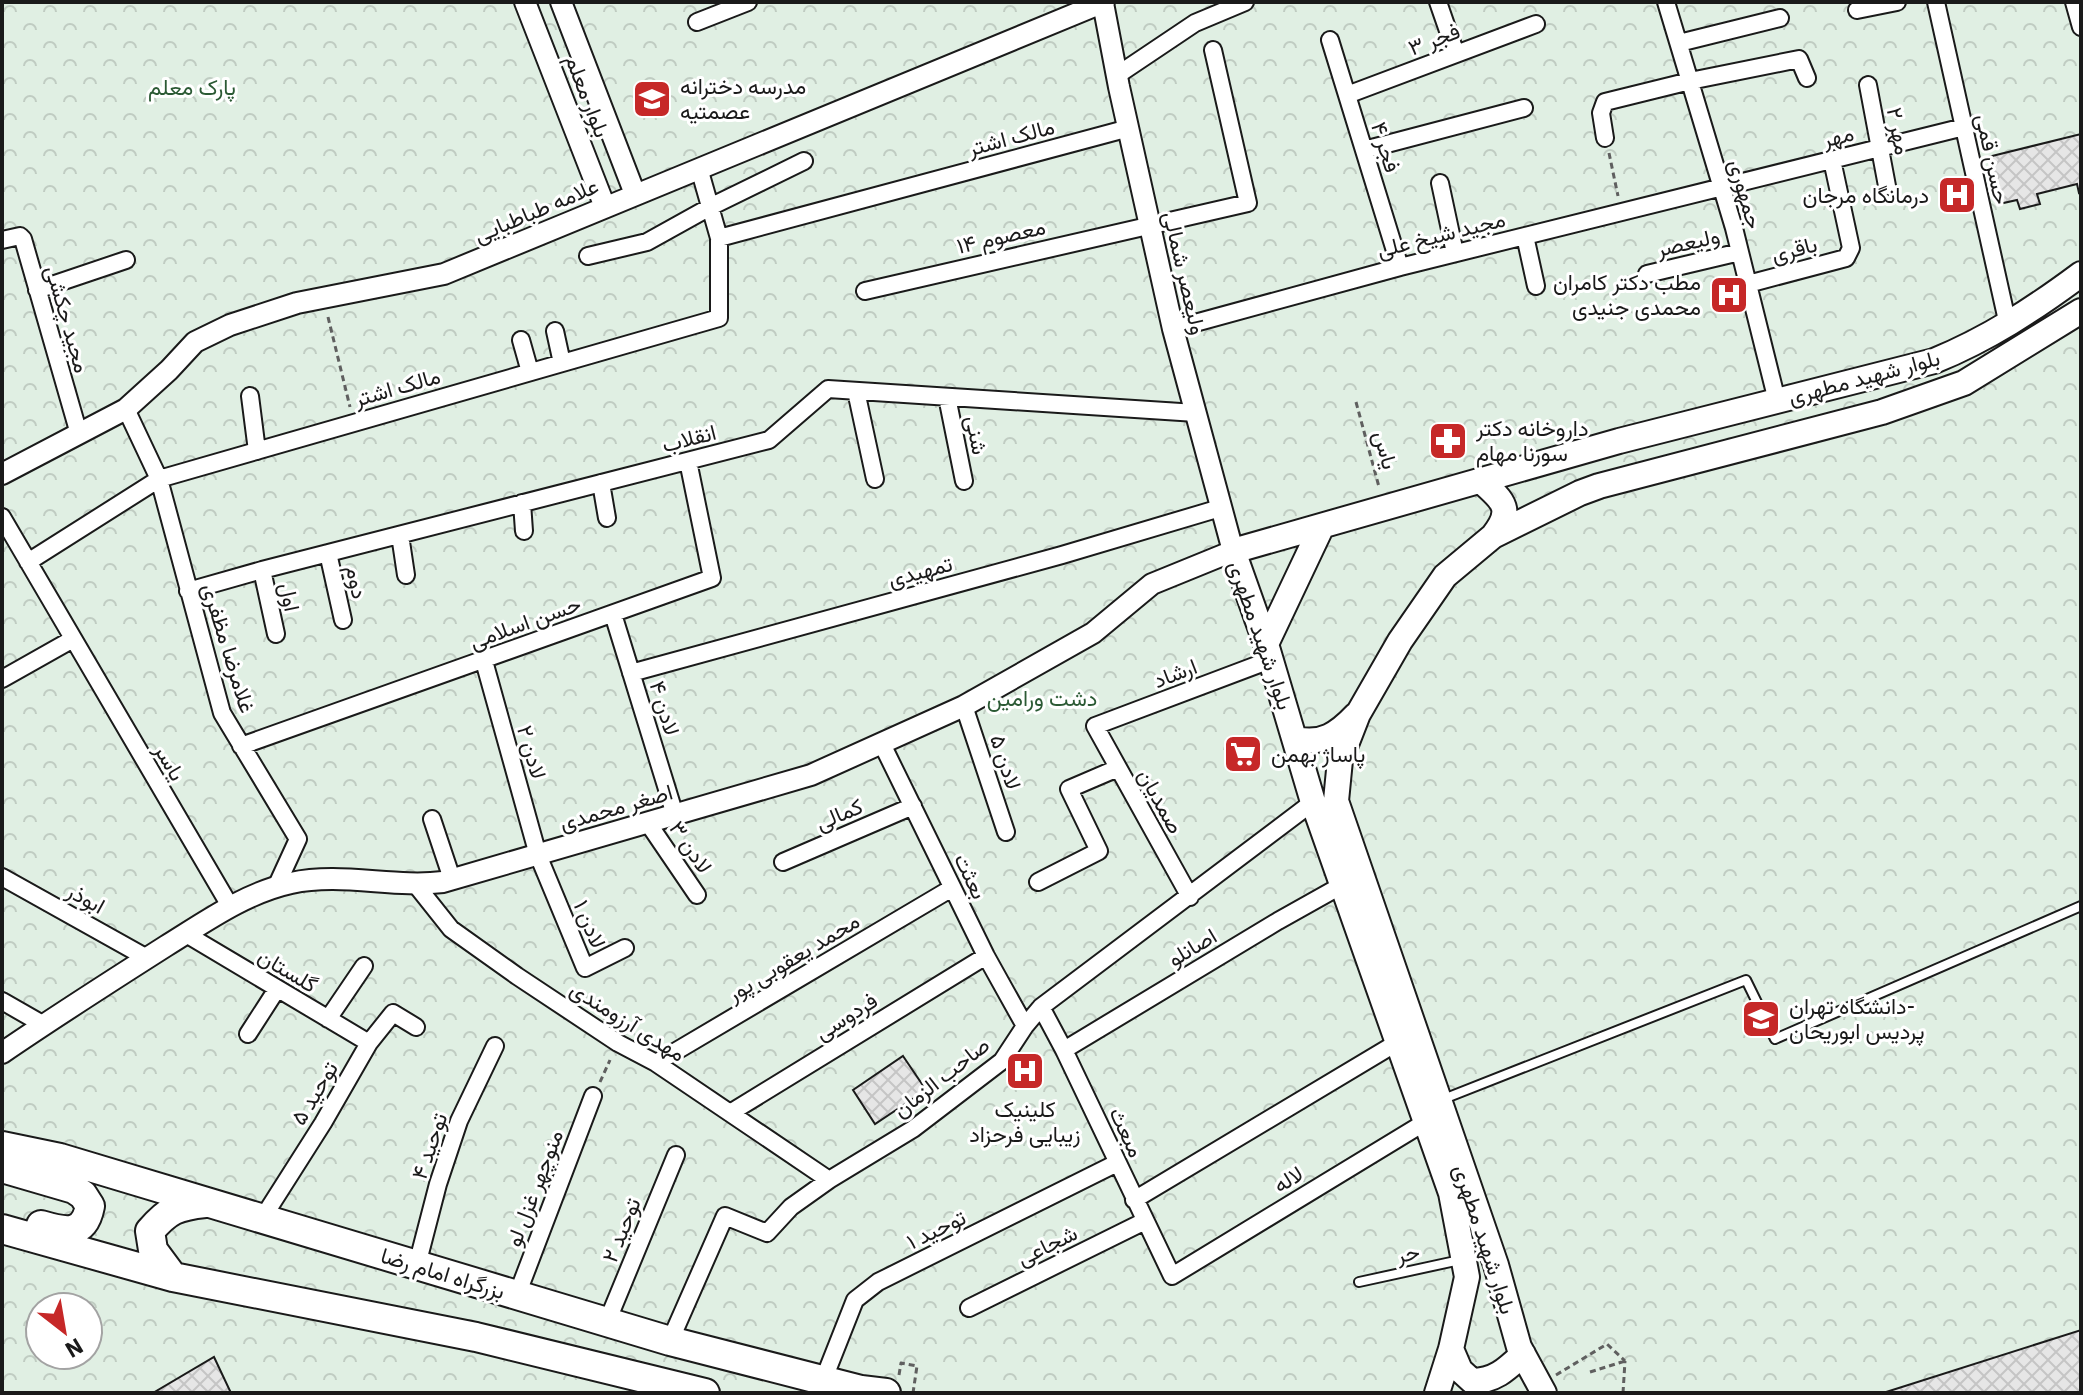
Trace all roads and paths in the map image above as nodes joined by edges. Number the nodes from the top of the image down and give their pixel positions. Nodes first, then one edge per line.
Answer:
1 (525, 2) edge
2 (561, 2) edge
3 (748, 2) edge
4 (1103, 2) edge
5 (1245, 2) edge
6 (1438, 2) edge
7 (1666, 2) edge
8 (1897, 2) edge
9 (1936, 2) edge
10 (2074, 2) edge
11 (1857, 10) dead end
12 (1780, 18) dead end
13 (697, 22) dead end
14 (1536, 24) dead end
15 (2081, 27) edge
16 (1330, 40) dead end
17 (1679, 43) junction
18 (1213, 50) dead end
19 (1456, 54) junction
20 (1116, 76) junction
21 (1807, 78) dead end
22 (1690, 81) junction
23 (1868, 85) dead end
24 (1347, 95) junction
25 (1524, 108) dead end
26 (1964, 127) junction
27 (1129, 128) junction
28 (1605, 138) joint
29 (1878, 148) junction
30 (1364, 150) junction
31 (1832, 160) junction
32 (804, 161) dead end
33 (699, 168) junction
34 (1440, 183) dead end
35 (1887, 186) dead end
36 (1721, 187) junction
37 (635, 194) junction
38 (605, 207) junction
39 (710, 207) junction
40 (1622, 211) junction
41 (1148, 224) junction
42 (1525, 236) junction
43 (719, 238) junction
44 (2, 240) edge
45 (1740, 252) junction
46 (1455, 253) junction
47 (588, 256) dead end
48 (126, 260) dead end
49 (1400, 267) junction
50 (1647, 274) dead end
51 (2081, 274) edge
52 (1748, 284) junction
53 (1536, 286) dead end
54 (37, 290) junction
55 (865, 291) dead end
56 (323, 298) junction
57 (2081, 311) edge
58 (2008, 325) junction
59 (1173, 329) junction
60 (555, 331) dead end
61 (521, 340) dead end
62 (562, 363) junction
63 (530, 372) junction
64 (856, 391) junction
65 (250, 396) dead end
66 (947, 397) junction
67 (1777, 401) junction
68 (1356, 402) dead end
69 (126, 409) junction
70 (1196, 413) junction
71 (354, 422) junction
72 (79, 434) junction
73 (257, 451) junction
74 (688, 461) junction
75 (1525, 469) junction
76 (2, 474) edge
77 (159, 479) junction
78 (875, 479) dead end
79 (964, 481) dead end
80 (1482, 482) junction
81 (601, 483) junction
82 (522, 503) junction
83 (1220, 508) junction
84 (1385, 508) junction
85 (1535, 515) junction
86 (2, 517) edge
87 (607, 518) dead end
88 (1321, 528) junction
89 (524, 531) dead end
90 (400, 535) junction
91 (1493, 536) junction
92 (1233, 551) junction
93 (328, 553) junction
94 (28, 562) junction
95 (262, 570) junction
96 (406, 575) dead end
97 (188, 591) junction
98 (613, 614) junction
99 (343, 620) dead end
100 (276, 634) dead end
101 (73, 639) junction
102 (1268, 652) junction
103 (484, 661) junction
104 (631, 673) junction
105 (2, 679) edge
106 (964, 706) junction
107 (1358, 714) junction
108 (1095, 726) joint
109 (1296, 739) junction
110 (882, 744) junction
111 (241, 746) junction
112 (1118, 768) junction
113 (1313, 802) junction
114 (913, 806) junction
115 (675, 815) junction
116 (432, 819) dead end
117 (648, 823) junction
118 (1006, 832) dead end
119 (538, 855) junction
120 (783, 862) dead end
121 (2, 877) edge
122 (452, 879) junction
123 (1038, 882) dead end
124 (1344, 884) junction
125 (416, 885) junction
126 (276, 887) junction
127 (952, 888) junction
128 (697, 895) dead end
129 (1190, 897) junction
130 (230, 906) junction
131 (2081, 906) edge
132 (186, 934) junction
133 (625, 948) dead end
134 (986, 956) junction
135 (147, 958) junction
136 (364, 966) dead end
137 (277, 989) junction
138 (2, 1001) edge
139 (1041, 1007) junction
140 (328, 1019) junction
141 (44, 1025) junction
142 (1025, 1026) junction
143 (416, 1027) dead end
144 (248, 1034) dead end
145 (1398, 1042) junction
146 (369, 1043) junction
147 (618, 1043) junction
148 (495, 1046) dead end
149 (1064, 1050) junction
150 (2, 1053) edge
151 (656, 1063) junction
152 (593, 1096) joint
153 (1433, 1111) junction
154 (730, 1113) junction
155 (2, 1146) edge
156 (676, 1155) dead end
157 (1117, 1163) junction
158 (2, 1168) edge
159 (829, 1180) junction
160 (1134, 1200) junction
161 (205, 1203) junction
162 (2, 1214) edge
163 (262, 1219) junction
164 (1145, 1221) junction
165 (2, 1229) edge
166 (1464, 1259) junction
167 (417, 1265) junction
168 (1172, 1276) joint
169 (173, 1277) junction
170 (1359, 1282) dead end
171 (517, 1295) junction
172 (969, 1308) dead end
173 (607, 1322) junction
174 (670, 1341) junction
175 (1451, 1349) junction
176 (1523, 1354) junction
177 (1625, 1361) junction
178 (901, 1363) dead end
179 (1590, 1372) dead end
180 (823, 1381) junction
181 (645, 1385) edge
182 (1542, 1389) edge
183 (705, 1393) edge
184 (886, 1393) edge
185 (913, 1393) edge
186 (1437, 1393) edge
187 (1623, 1393) edge

1 - 38 street, بلوار معلم
2 - 37 street, بلوار معلم
3 - 13 street
4 - 20 street, ولیعصر شمالی
4 - 33 street, علامه طباطبایی
5 - 20 street
6 - 19 street
7 - 17 street, جمهوری
8 - 11 street
9 - 26 street, حسن قمی
10 - 15 street
12 - 17 street
14 - 19 street, فجر ۳
16 - 24 street, فجر ۴
17 - 22 street, جمهوری
18 - 41 street, ۱۴ معصوم
19 - 24 street, فجر ۳
20 - 27 street, ولیعصر شمالی
21 - 22 street
22 - 28 street
22 - 36 street, جمهوری
23 - 29 street, مهر ۲
24 - 30 street, فجر ۴
25 - 30 street
26 - 29 street, مهر
26 - 58 street, حسن قمی
27 - 41 street, ولیعصر شمالی
27 - 43 street, مالک اشتر
28 - 40 path
29 - 31 street, مهر
29 - 35 street, مهر ۲
30 - 49 street, فجر ۴
31 - 36 street, مهر
31 - 52 street, باقری
32 - 39 street
33 - 37 street, علامه طباطبایی
33 - 39 street, مالک اشتر
34 - 46 street
36 - 40 street, مجید شیخ علی
36 - 45 street, جمهوری
37 - 38 street, علامه طباطبایی
38 - 56 street, علامه طباطبایی
39 - 43 street, مالک اشتر
39 - 47 street
40 - 42 street, مجید شیخ علی
41 - 55 street, ۱۴ معصوم
41 - 59 street, ولیعصر شمالی
42 - 46 street, مجید شیخ علی
42 - 53 street
43 - 62 street, مالک اشتر
44 - 54 street, مجید چکشی
45 - 50 street, ولیعصر
45 - 52 street, جمهوری
46 - 49 street, مجید شیخ علی
48 - 54 street
49 - 59 street, مجید شیخ علی
51 - 58 main road, بلوار شهید مطهری
52 - 67 street, جمهوری
54 - 72 street, مجید چکشی
56 - 69 street, علامه طباطبایی
56 - 71 path
57 - 85 main road, بلوار شهید مطهری
58 - 67 main road, بلوار شهید مطهری
59 - 70 street, ولیعصر شمالی
60 - 62 street
61 - 63 street
62 - 63 street, مالک اشتر
63 - 71 street, مالک اشتر
64 - 66 street, انقلاب
64 - 74 street, انقلاب
64 - 78 street
65 - 73 street
66 - 70 street, انقلاب
66 - 79 street, شنی
67 - 75 main road, بلوار شهید مطهری
68 - 84 path, یاس
69 - 72 street, علامه طباطبایی
69 - 77 street, غلامرضا مظفری
70 - 83 street, ولیعصر شمالی
71 - 73 street, مالک اشتر
72 - 76 street, علامه طباطبایی
73 - 77 street, مالک اشتر
74 - 81 street, انقلاب
74 - 98 street, حسن اسلامی
75 - 80 main road, بلوار شهید مطهری
75 - 85 main road
77 - 94 street, مالک اشتر
77 - 97 street, غلامرضا مظفری
80 - 84 main road, بلوار شهید مطهری
80 - 91 main road
81 - 82 street, انقلاب
81 - 87 street
82 - 89 street
82 - 90 street, انقلاب
83 - 92 street, ولیعصر شمالی
83 - 104 street, تمهیدی
84 - 88 main road, بلوار شهید مطهری
85 - 91 main road, بلوار شهید مطهری
86 - 94 street, یاسر
88 - 92 main road, بلوار شهید مطهری
88 - 102 main road
90 - 93 street, انقلاب
90 - 96 street
91 - 107 main road, بلوار شهید مطهری
92 - 102 main road, بلوار شهید مطهری
92 - 106 street, اصغر محمدی
93 - 95 street, انقلاب
93 - 99 street, دوم
94 - 101 street, یاسر
95 - 97 street, انقلاب
95 - 100 street, اول
97 - 111 street, غلامرضا مظفری
98 - 103 street, حسن اسلامی
98 - 104 street, لادن ۴
101 - 105 street
101 - 130 street, یاسر
102 - 108 street, ارشاد
102 - 109 main road, بلوار شهید مطهری
103 - 111 street, حسن اسلامی
103 - 119 street, لادن ۲
104 - 115 street, لادن ۴
106 - 110 street, اصغر محمدی
106 - 118 street, لادن ۵
107 - 109 main road
107 - 153 main road, بلوار شهید مطهری
108 - 112 street, صمدیان
109 - 113 main road, بلوار شهید مطهری
110 - 114 street, بعثت
110 - 115 street, اصغر محمدی
111 - 126 street, غلامرضا مظفری
112 - 123 street
112 - 129 street, صمدیان
113 - 124 main road, بلوار شهید مطهری
113 - 129 street, صاحب الزمان
114 - 120 street, کمالی
114 - 127 street, بعثت
115 - 117 street, اصغر محمدی
116 - 122 street
117 - 119 street, اصغر محمدی
117 - 128 street, لادن ۳
119 - 122 street, اصغر محمدی
119 - 133 street, لادن ۱
121 - 135 street, ابوذر
122 - 125 street, اصغر محمدی
124 - 145 main road, بلوار شهید مطهری
124 - 149 street, اصانلو
125 - 126 street, اصغر محمدی
125 - 147 street, مهدی آرزومندی
126 - 130 street, اصغر محمدی
127 - 134 street, بعثت
127 - 151 street, محمد یعقوبی پور
129 - 139 street, صاحب الزمان
130 - 132 street, اصغر محمدی
131 - 153 lane
132 - 135 street, اصغر محمدی
132 - 137 street, گلستان
134 - 142 street, بعثت
134 - 154 street, فردوسی
135 - 141 street, اصغر محمدی
136 - 140 street
137 - 140 street, گلستان
137 - 144 street
138 - 141 street
139 - 142 street, صاحب الزمان
139 - 149 street, مبعث
140 - 146 street, گلستان
141 - 150 street, اصغر محمدی
142 - 159 street, صاحب الزمان
143 - 146 street, توحید ۵
145 - 153 main road, بلوار شهید مطهری
145 - 160 street
146 - 163 street, توحید ۵
147 - 151 street, مهدی آرزومندی
147 - 152 path
148 - 167 street, توحید ۴
149 - 157 street, مبعث
151 - 154 street, مهدی آرزومندی
152 - 171 street, منوچهر غزل لو
153 - 166 main road, بلوار شهید مطهری
153 - 168 street, لاله
153 - 176 main road, بلوار شهید مطهری
154 - 159 street, مهدی آرزومندی
155 - 161 highway, بزرگراه امام رضا
156 - 173 street, توحید ۲
157 - 160 street, مبعث
157 - 180 street, توحید ۱
158 - 162 highway
159 - 174 street, صاحب الزمان
160 - 164 street, مبعث
161 - 163 highway, بزرگراه امام رضا
161 - 169 highway
163 - 167 highway, بزرگراه امام رضا
164 - 168 street, مبعث
164 - 172 street, شجاعی
165 - 169 highway
166 - 170 lane, حر
166 - 175 main road, بلوار شهید مطهری
167 - 171 highway, بزرگراه امام رضا
169 - 181 highway
171 - 173 highway, بزرگراه امام رضا
173 - 174 highway, بزرگراه امام رضا
174 - 180 highway, بزرگراه امام رضا
175 - 176 main road
175 - 186 main road, بلوار شهید مطهری
176 - 182 main road, بلوار شهید مطهری
177 - 179 path
177 - 182 path
177 - 187 path
178 - 185 path
180 - 184 highway, بزرگراه امام رضا
181 - 183 highway

